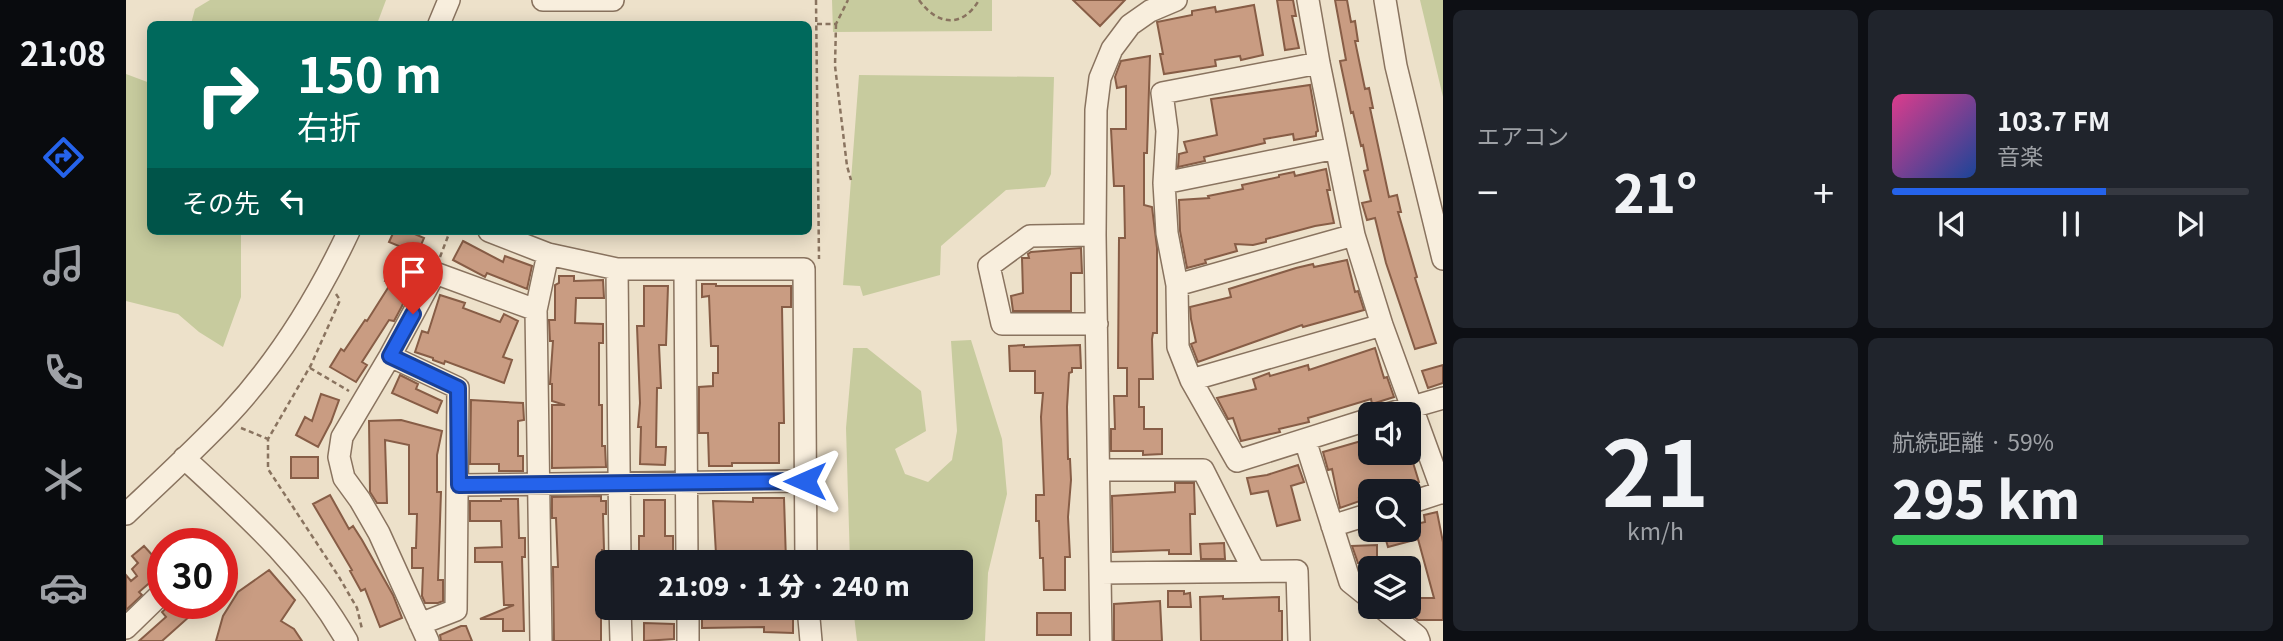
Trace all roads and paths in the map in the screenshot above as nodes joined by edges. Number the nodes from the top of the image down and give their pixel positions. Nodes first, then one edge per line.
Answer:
1 (449, 0) edge
2 (543, 0) edge
3 (613, 0) edge
4 (816, 0) edge
5 (848, 0) edge
6 (919, 0) edge
7 (979, 0) edge
8 (1176, 0) edge
9 (1308, 0) edge
10 (1385, 0) edge
11 (440, 21) edge
12 (816, 24) junction
13 (836, 24) junction
14 (1318, 64) junction
15 (1336, 148) junction
16 (851, 180) dead end
17 (1164, 183) junction
18 (347, 235) edge
19 (449, 235) edge
20 (499, 235) edge
21 (1095, 235) junction
22 (1354, 235) junction
23 (548, 254) junction
24 (1443, 259) edge
25 (819, 262) dead end
26 (617, 269) junction
27 (685, 271) junction
28 (435, 272) junction
29 (1177, 285) junction
30 (336, 294) dead end
31 (536, 310) junction
32 (1097, 324) junction
33 (1382, 325) junction
34 (390, 356) junction
35 (309, 368) junction
36 (1191, 380) junction
37 (1443, 398) edge
38 (364, 400) junction
39 (1411, 402) edge
40 (1421, 403) edge
41 (1358, 423) edge
42 (237, 427) dead end
43 (1421, 431) edge
44 (268, 439) junction
45 (1305, 440) junction
46 (184, 458) junction
47 (1099, 470) junction
48 (805, 481) junction
49 (618, 482) junction
50 (685, 482) junction
51 (538, 483) junction
52 (459, 485) junction
53 (1443, 493) edge
54 (1421, 499) edge
55 (126, 514) edge
56 (1358, 518) edge
57 (1332, 526) junction
58 (620, 550) edge
59 (687, 550) edge
60 (806, 550) edge
61 (1254, 571) junction
62 (1100, 573) junction
63 (1358, 588) edge
64 (147, 608) edge
65 (1396, 619) edge
66 (621, 620) edge
67 (688, 620) edge
68 (809, 620) edge
69 (126, 628) edge
70 (424, 632) edge
71 (355, 636) edge
72 (541, 641) edge
73 (621, 641) edge
74 (688, 641) edge
75 (811, 641) edge
76 (1101, 641) edge
77 (1299, 641) edge
78 (1419, 641) edge

1 - 11 street
2 - 3 street
4 - 12 path
5 - 13 path
6 - 7 path
8 - 21 street
9 - 14 street
10 - 24 street
12 - 13 path
12 - 25 path
13 - 16 path
14 - 15 street
14 - 17 street
15 - 17 street
15 - 22 street
17 - 29 street
18 - 46 street
19 - 28 path
20 - 23 street
21 - 32 street
21 - 32 street
22 - 29 street
22 - 33 street
23 - 26 street
23 - 31 street
26 - 27 street
26 - 49 street
27 - 48 street
27 - 50 street
28 - 31 street
28 - 34 street
29 - 36 street
30 - 35 path
31 - 51 street
32 - 47 street
33 - 36 street
33 - 39 street
34 - 38 street
34 - 52 street
35 - 38 path
35 - 44 path
36 - 45 street
37 - 40 street
38 - 70 street
41 - 45 street
42 - 44 path
43 - 53 street
44 - 71 path
45 - 57 street
46 - 55 street
46 - 71 street
47 - 61 street
47 - 62 street
48 - 50 street
48 - 60 street
49 - 50 street
49 - 51 street
49 - 58 street
50 - 59 street
51 - 52 street
51 - 72 street
52 - 70 street
53 - 54 street
56 - 57 street
57 - 63 street
61 - 62 street
61 - 77 street
62 - 76 street
64 - 69 street
65 - 78 street
66 - 73 street
67 - 74 street
68 - 75 street

